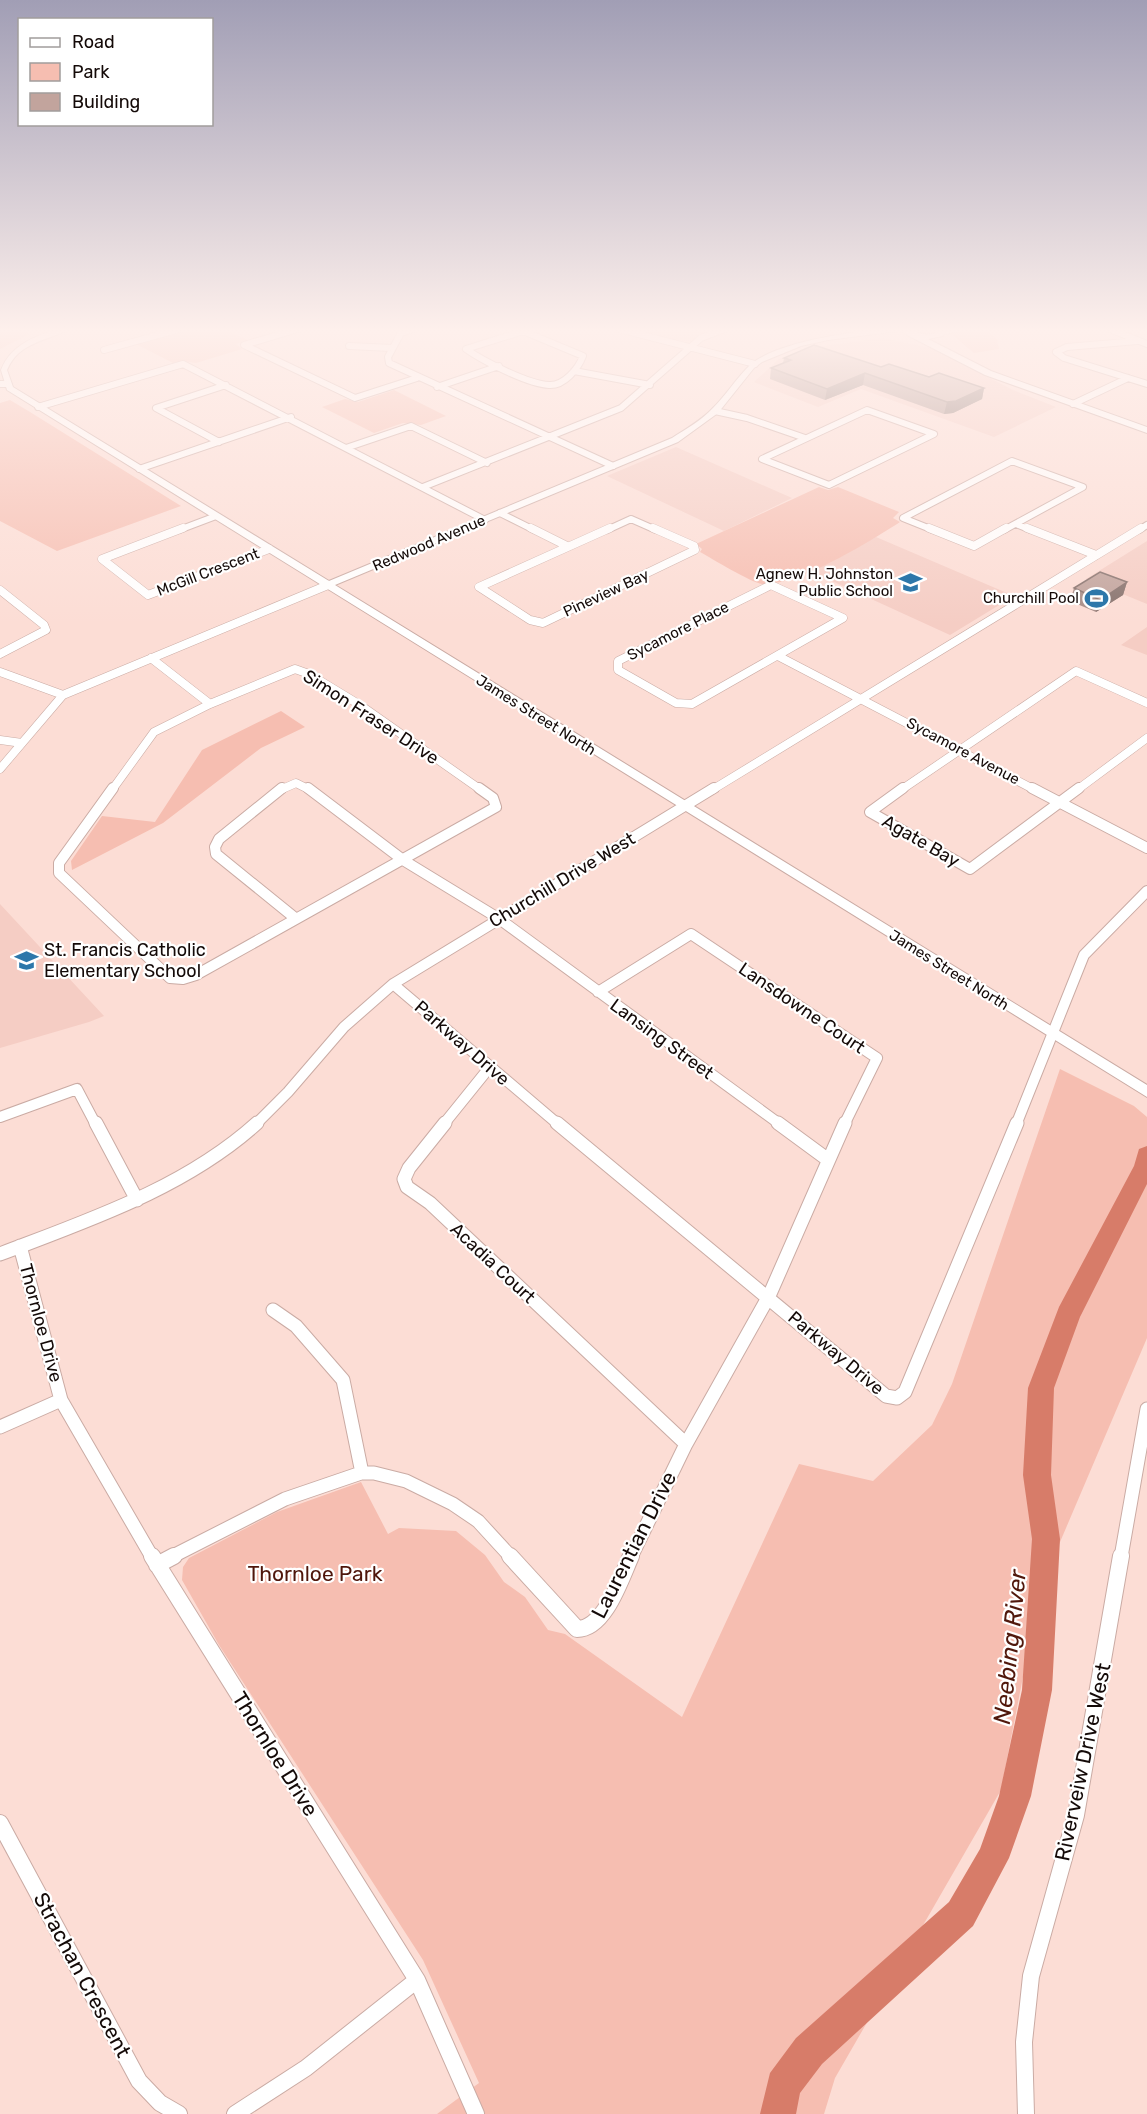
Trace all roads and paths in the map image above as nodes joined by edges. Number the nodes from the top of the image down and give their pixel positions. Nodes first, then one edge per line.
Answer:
1 (70, 427) edge
2 (191, 427) edge
3 (263, 427) edge
4 (308, 427) edge
5 (409, 427) edge
6 (412, 427) edge
7 (524, 427) edge
8 (576, 427) edge
9 (693, 427) edge
10 (772, 427) edge
11 (830, 427) edge
12 (913, 427) edge
13 (549, 438) junction
14 (805, 438) junction
15 (219, 442) junction
16 (346, 448) junction
17 (487, 463) junction
18 (613, 466) junction
19 (139, 469) junction
20 (423, 487) junction
21 (500, 513) junction
22 (216, 516) junction
23 (485, 520) junction
24 (1016, 524) junction
25 (1147, 525) edge
26 (567, 546) junction
27 (269, 549) junction
28 (1096, 555) junction
29 (327, 585) junction
30 (0, 591) edge
31 (0, 654) edge
32 (778, 656) junction
33 (151, 658) junction
34 (0, 672) edge
35 (63, 695) junction
36 (861, 699) junction
37 (1147, 703) edge
38 (210, 704) junction
39 (1147, 738) edge
40 (0, 740) edge
41 (22, 743) junction
42 (959, 748) junction
43 (0, 769) edge
44 (1059, 802) junction
45 (683, 807) junction
46 (1147, 848) edge
47 (404, 860) junction
48 (1147, 891) edge
49 (295, 918) junction
50 (498, 918) junction
51 (393, 984) junction
52 (598, 992) junction
53 (1054, 1035) junction
54 (489, 1068) junction
55 (1147, 1092) edge
56 (0, 1117) edge
57 (827, 1159) junction
58 (137, 1200) junction
59 (20, 1246) junction
60 (0, 1254) edge
61 (769, 1296) junction
62 (273, 1310) dead end
63 (61, 1400) junction
64 (1147, 1409) edge
65 (0, 1427) edge
66 (686, 1444) junction
67 (362, 1473) junction
68 (157, 1565) junction
69 (0, 1823) edge
70 (417, 1980) junction
71 (178, 2114) edge
72 (235, 2114) edge
73 (476, 2114) edge
74 (1026, 2114) edge

1 - 19 street, James Street North
2 - 15 street
3 - 15 street
4 - 16 street
5 - 16 street
6 - 17 street
7 - 13 street
8 - 13 street
9 - 18 street, Redwood Avenue
10 - 14 street
11 - 14 street
12 - 14 street
13 - 17 street
13 - 18 street
15 - 19 street
16 - 20 street
17 - 20 street
18 - 21 street, Redwood Avenue
19 - 22 street, James Street North
20 - 23 street
21 - 23 street, Redwood Avenue
21 - 26 street
22 - 27 street, James Street North
22 - 27 street, McGill Crescent
23 - 29 street, Redwood Avenue
24 - 24 street
24 - 28 street
25 - 28 street, Churchill Drive West
26 - 26 street, Pineview Bay
27 - 29 street, James Street North
28 - 36 street, Churchill Drive West
29 - 33 street, Redwood Avenue
29 - 45 street, James Street North
30 - 31 street
32 - 32 street, Sycamore Place
32 - 36 street, Sycamore Avenue
33 - 35 street, Redwood Avenue
33 - 38 street
34 - 35 street
35 - 41 street, Redwood Avenue
36 - 42 street, Sycamore Avenue
36 - 45 street, Churchill Drive West
37 - 42 street
38 - 47 street, Simon Fraser Drive
38 - 49 street, Simon Fraser Drive
39 - 44 street
40 - 41 street
41 - 43 street, Redwood Avenue
42 - 44 street, Sycamore Avenue
42 - 44 street, Agate Bay
44 - 46 street, Sycamore Avenue
45 - 50 street, Churchill Drive West
45 - 53 street, James Street North
47 - 49 street, Simon Fraser Drive
47 - 49 street, Lansing Street
47 - 50 street, Lansing Street
48 - 53 street, Parkway Drive
50 - 51 street, Churchill Drive West
50 - 52 street, Lansing Street
51 - 54 street, Parkway Drive
51 - 58 street, Churchill Drive West
52 - 57 street, Lansing Street
52 - 57 street, Lansdowne Court
53 - 55 street, James Street North
53 - 61 street, Parkway Drive
54 - 61 street, Parkway Drive
54 - 66 street, Acadia Court
56 - 58 street
57 - 61 street, Lansdowne Court
58 - 59 street, Churchill Drive West
59 - 60 street, Churchill Drive West
59 - 63 street, Thornloe Drive
61 - 66 street, Laurentian Drive
62 - 67 street
63 - 65 street, Thornloe Drive
63 - 68 street, Thornloe Drive
64 - 74 street, Riverveiw Drive West
66 - 67 street, Laurentian Drive
67 - 68 street, Laurentian Drive
68 - 70 street, Thornloe Drive
69 - 71 street, Strachan Crescent
70 - 72 street
70 - 73 street, Thornloe Drive

